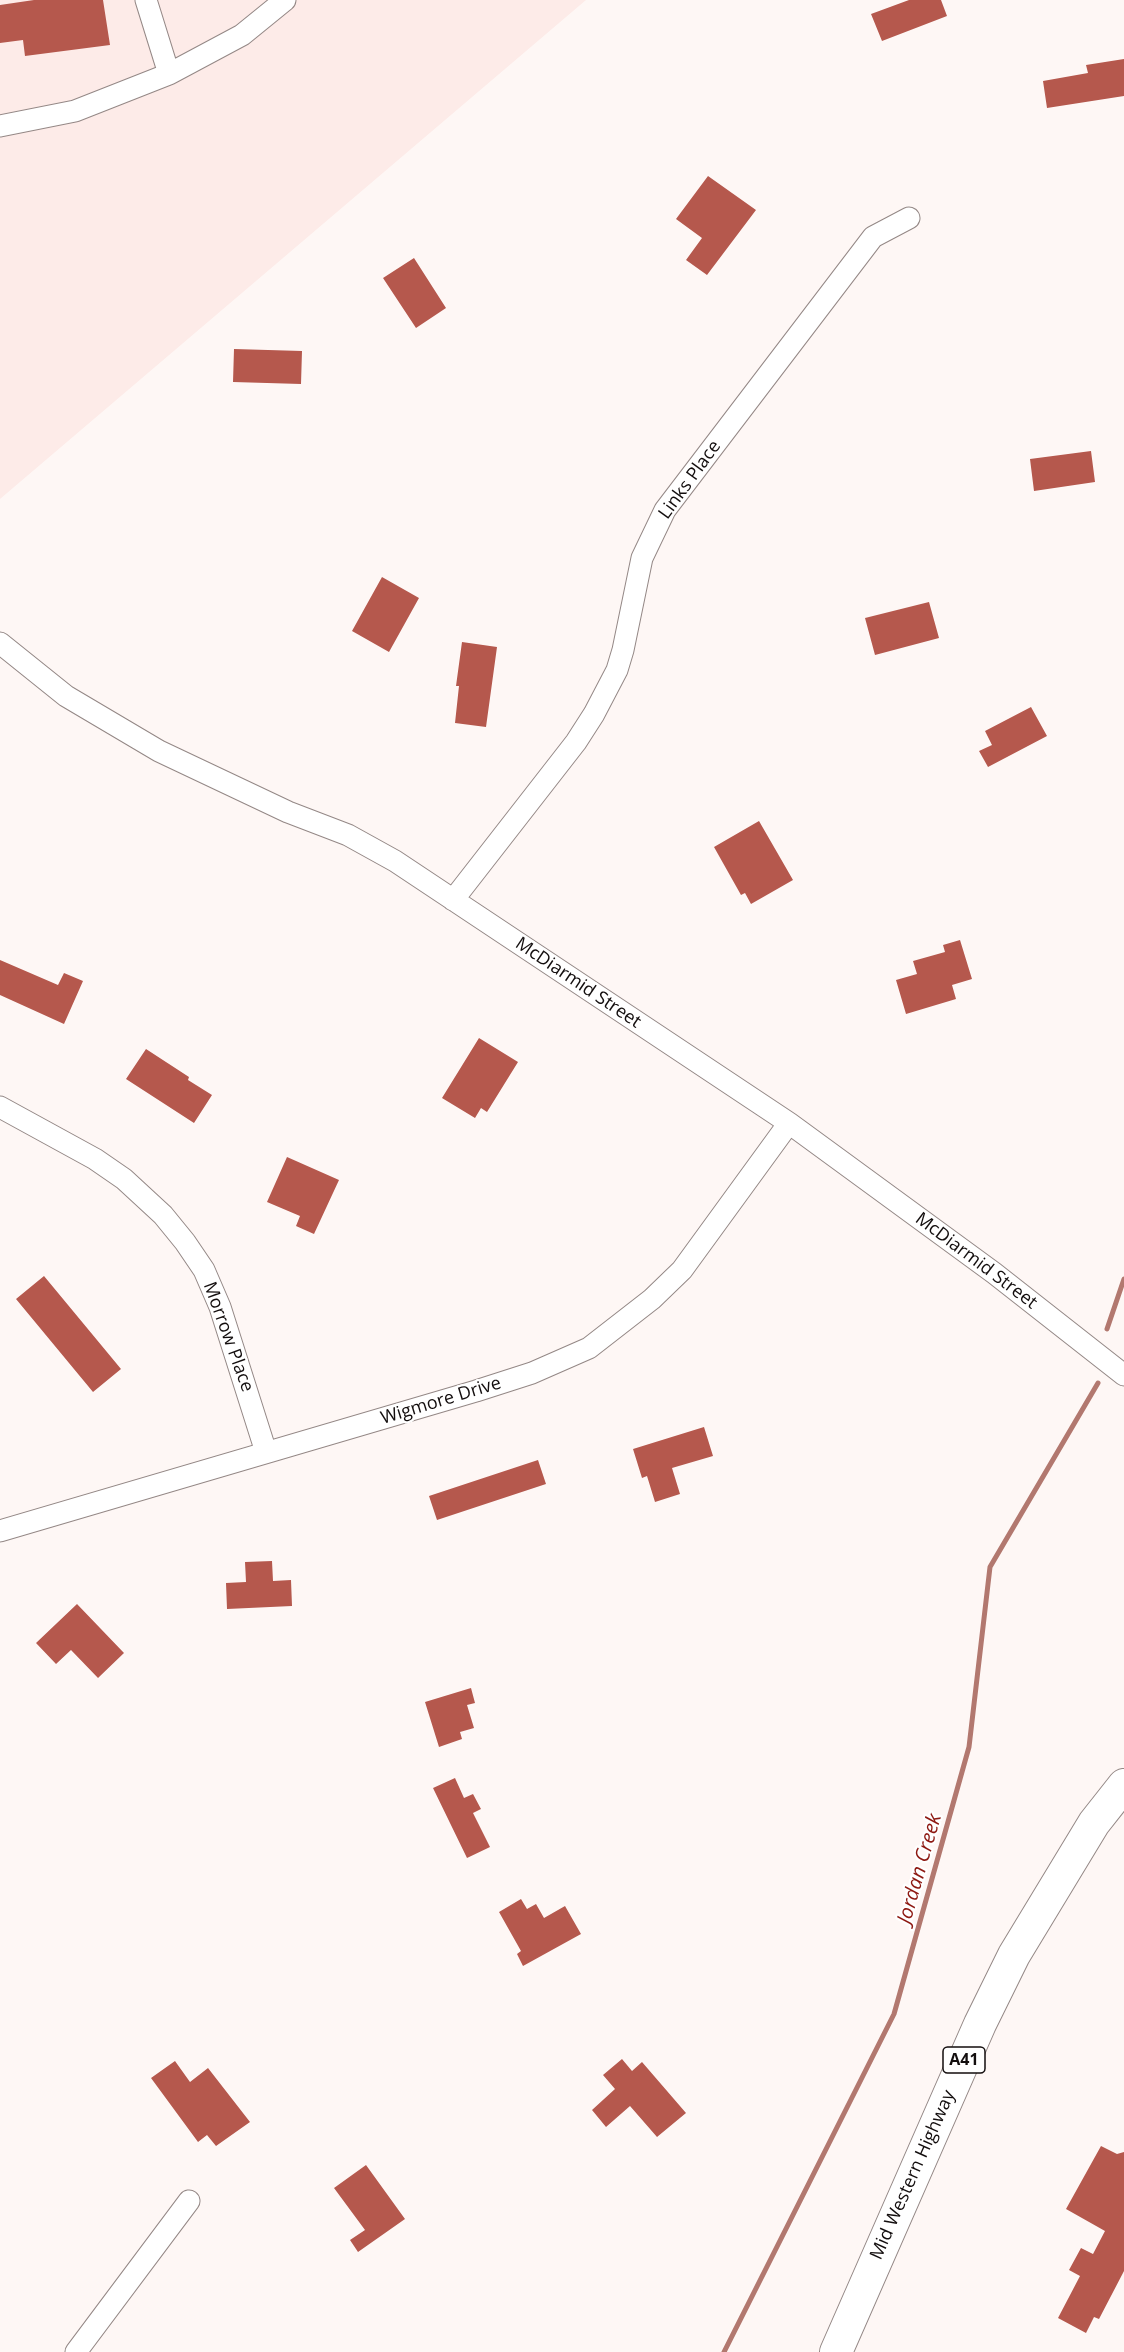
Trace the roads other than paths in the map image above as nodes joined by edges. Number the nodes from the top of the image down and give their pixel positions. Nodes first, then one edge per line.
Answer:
1 (146, 0) edge
2 (285, 0) edge
3 (168, 74) junction
4 (0, 126) edge
5 (909, 218) dead end
6 (0, 643) edge
7 (453, 900) junction
8 (0, 1107) edge
9 (789, 1124) junction
10 (1124, 1375) edge
11 (266, 1452) junction
12 (0, 1531) edge
13 (1124, 1785) edge
14 (189, 2200) dead end
15 (76, 2352) edge
16 (836, 2352) edge

1 - 3 street
2 - 3 street
3 - 4 street
5 - 7 street, Links Place
6 - 7 street, McDiarmid Street
7 - 9 street, McDiarmid Street
8 - 11 street, Morrow Place
9 - 10 street, McDiarmid Street
9 - 11 street, Wigmore Drive
11 - 12 street, Wigmore Drive
13 - 16 highway, Mid Western Highway / A41
14 - 15 street

